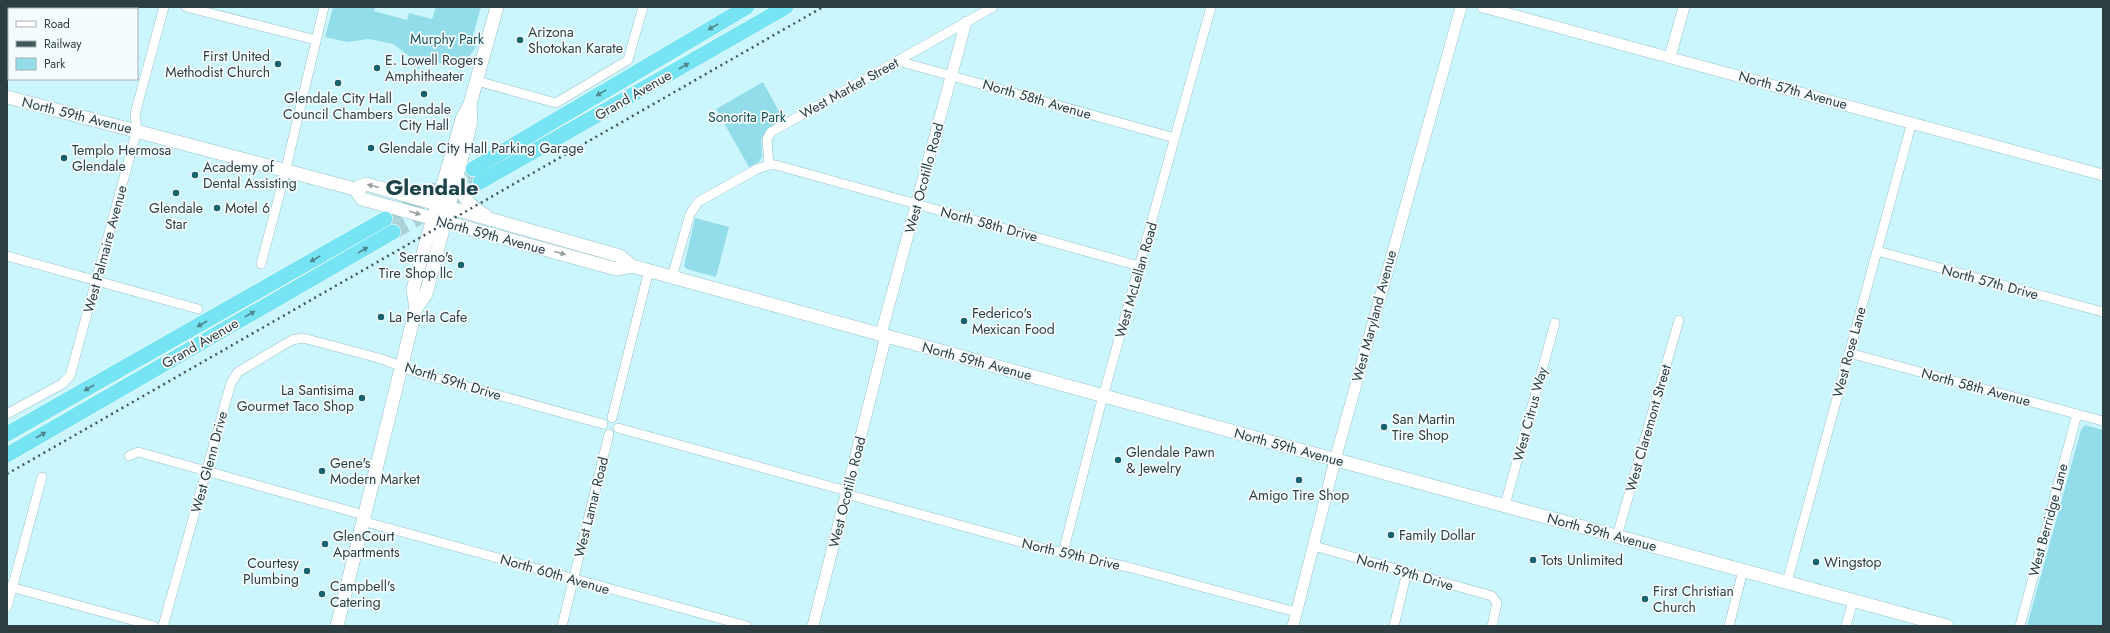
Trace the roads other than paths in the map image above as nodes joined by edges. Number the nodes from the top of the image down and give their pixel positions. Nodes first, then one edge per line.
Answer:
1 (164, 7) edge
2 (186, 7) edge
3 (324, 7) edge
4 (497, 7) edge
5 (643, 7) edge
6 (747, 7) edge
7 (786, 7) edge
8 (993, 7) edge
9 (1210, 7) edge
10 (1461, 7) edge
11 (1484, 7) edge
12 (1684, 7) edge
13 (966, 22) junction
14 (316, 40) junction
15 (1670, 57) junction
16 (898, 61) junction
17 (952, 76) junction
18 (477, 81) junction
19 (7, 97) edge
20 (470, 104) junction
21 (1912, 122) junction
22 (137, 130) junction
23 (1176, 138) junction
24 (769, 165) junction
25 (466, 169) junction
26 (285, 170) junction
27 (2103, 175) edge
28 (480, 182) tunnel mouth
29 (355, 189) junction
30 (917, 204) junction
31 (443, 206) junction
32 (385, 219) tunnel mouth
33 (438, 220) junction
34 (508, 225) junction
35 (393, 232) tunnel mouth
36 (1877, 251) junction
37 (7, 256) edge
38 (261, 264) dead end
39 (632, 266) junction
40 (1139, 266) junction
41 (649, 270) junction
42 (672, 277) junction
43 (96, 281) junction
44 (198, 308) dead end
45 (2103, 312) edge
46 (1679, 320) dead end
47 (1555, 323) dead end
48 (884, 335) junction
49 (303, 338) joint
50 (1849, 353) junction
51 (401, 366) junction
52 (1104, 396) junction
53 (7, 414) edge
54 (2077, 414) junction
55 (612, 418) junction
56 (2103, 421) edge
57 (603, 424) junction
58 (618, 428) junction
59 (7, 434) edge
60 (609, 434) junction
61 (7, 455) edge
62 (129, 456) dead end
63 (1335, 460) junction
64 (206, 471) junction
65 (42, 477) dead end
66 (847, 492) junction
67 (1505, 506) junction
68 (363, 518) junction
69 (1617, 536) junction
70 (1314, 546) junction
71 (1064, 553) junction
72 (1743, 570) junction
73 (1407, 572) junction
74 (573, 579) junction
75 (1787, 582) junction
76 (10, 587) edge
77 (1853, 600) junction
78 (7, 606) edge
79 (1296, 612) junction
80 (154, 626) edge
81 (163, 626) edge
82 (337, 626) edge
83 (562, 626) edge
84 (747, 626) edge
85 (814, 626) edge
86 (1293, 626) edge
87 (1394, 626) edge
88 (1492, 626) edge
89 (1729, 626) edge
90 (1846, 626) edge
91 (1947, 626) edge
92 (2020, 626) edge

1 - 22 street, West Palmaire Avenue
2 - 14 street
3 - 14 street
4 - 18 main road
5 - 18 street
6 -> 25 highway, Grand Avenue
28 -> 7 highway, Grand Avenue
8 - 13 street, West Market Street
9 - 23 street, West McLellan Road
10 - 63 street, West Maryland Avenue
11 - 15 street, North 57th Avenue
12 - 15 street
13 - 16 street, West Market Street
13 - 17 street, West Ocotillo Road
14 - 26 street
15 - 21 street, North 57th Avenue
16 - 17 street, North 58th Avenue
16 - 24 street, West Market Street
17 - 23 street, North 58th Avenue
17 - 30 street, West Ocotillo Road
18 - 20 main road
19 - 22 main road, North 59th Avenue
20 - 25 main road
20 - 31 main road
21 - 27 street, North 57th Avenue
21 - 36 street, West Rose Lane
22 - 26 main road, North 59th Avenue
22 - 43 street, West Palmaire Avenue
23 - 40 street, West McLellan Road
24 - 30 street, North 58th Drive
24 - 42 street
25 - 31 main road
25 - 34 main road
26 - 29 main road, North 59th Avenue
26 - 38 street
31 -> 29 main road, North 59th Avenue
29 -> 33 main road, North 59th Avenue
30 - 40 street, North 58th Drive
30 - 48 street, West Ocotillo Road
31 - 33 main road
31 - 34 main road, North 59th Avenue
32 -> 59 highway, Grand Avenue
33 -> 39 main road, North 59th Avenue
33 - 51 main road
34 - 39 main road, North 59th Avenue
61 -> 35 highway, Grand Avenue
36 - 45 street, North 57th Drive
36 - 50 street, West Rose Lane
37 - 43 street
39 - 41 main road, North 59th Avenue
40 - 52 street, West McLellan Road
41 - 42 main road, North 59th Avenue
41 - 55 street
42 - 48 main road, North 59th Avenue
43 - 44 street
43 - 53 street, West Palmaire Avenue
46 - 69 street, West Claremont Street
47 - 67 street, West Citrus Way
48 - 52 main road, North 59th Avenue
48 - 66 street, West Ocotillo Road
49 - 51 street, North 59th Drive
49 - 64 street, West Glenn Drive
50 - 54 street, North 58th Avenue
50 - 75 street, West Rose Lane
51 - 57 street, North 59th Drive
51 - 68 main road
52 - 63 main road, North 59th Avenue
52 - 71 street, West McLellan Road
54 - 56 street, North 58th Avenue
54 - 92 street, West Berridge Lane
55 - 57 street
55 - 58 street
57 - 60 street
58 - 60 street
58 - 66 street, North 59th Drive
60 - 74 street, West Lamar Road
62 - 64 street, North 60th Avenue
63 - 67 main road, North 59th Avenue
63 - 70 street, West Maryland Avenue
64 - 68 street, North 60th Avenue
64 - 81 street, West Glenn Drive
65 - 76 street
66 - 71 street, North 59th Drive
66 - 85 street, West Ocotillo Road
67 - 69 main road, North 59th Avenue
68 - 74 street, North 60th Avenue
68 - 82 main road
69 - 72 main road, North 59th Avenue
70 - 73 street, North 59th Drive
70 - 79 street, West Maryland Avenue
71 - 79 street, North 59th Drive
72 - 75 main road, North 59th Avenue
72 - 89 street
73 - 87 street
73 - 88 street, North 59th Drive
74 - 83 street, West Lamar Road
74 - 84 street, North 60th Avenue
75 - 77 main road, North 59th Avenue
76 - 78 street
76 - 80 street
77 - 90 street
77 - 91 main road, North 59th Avenue
79 - 86 street, West Maryland Avenue

